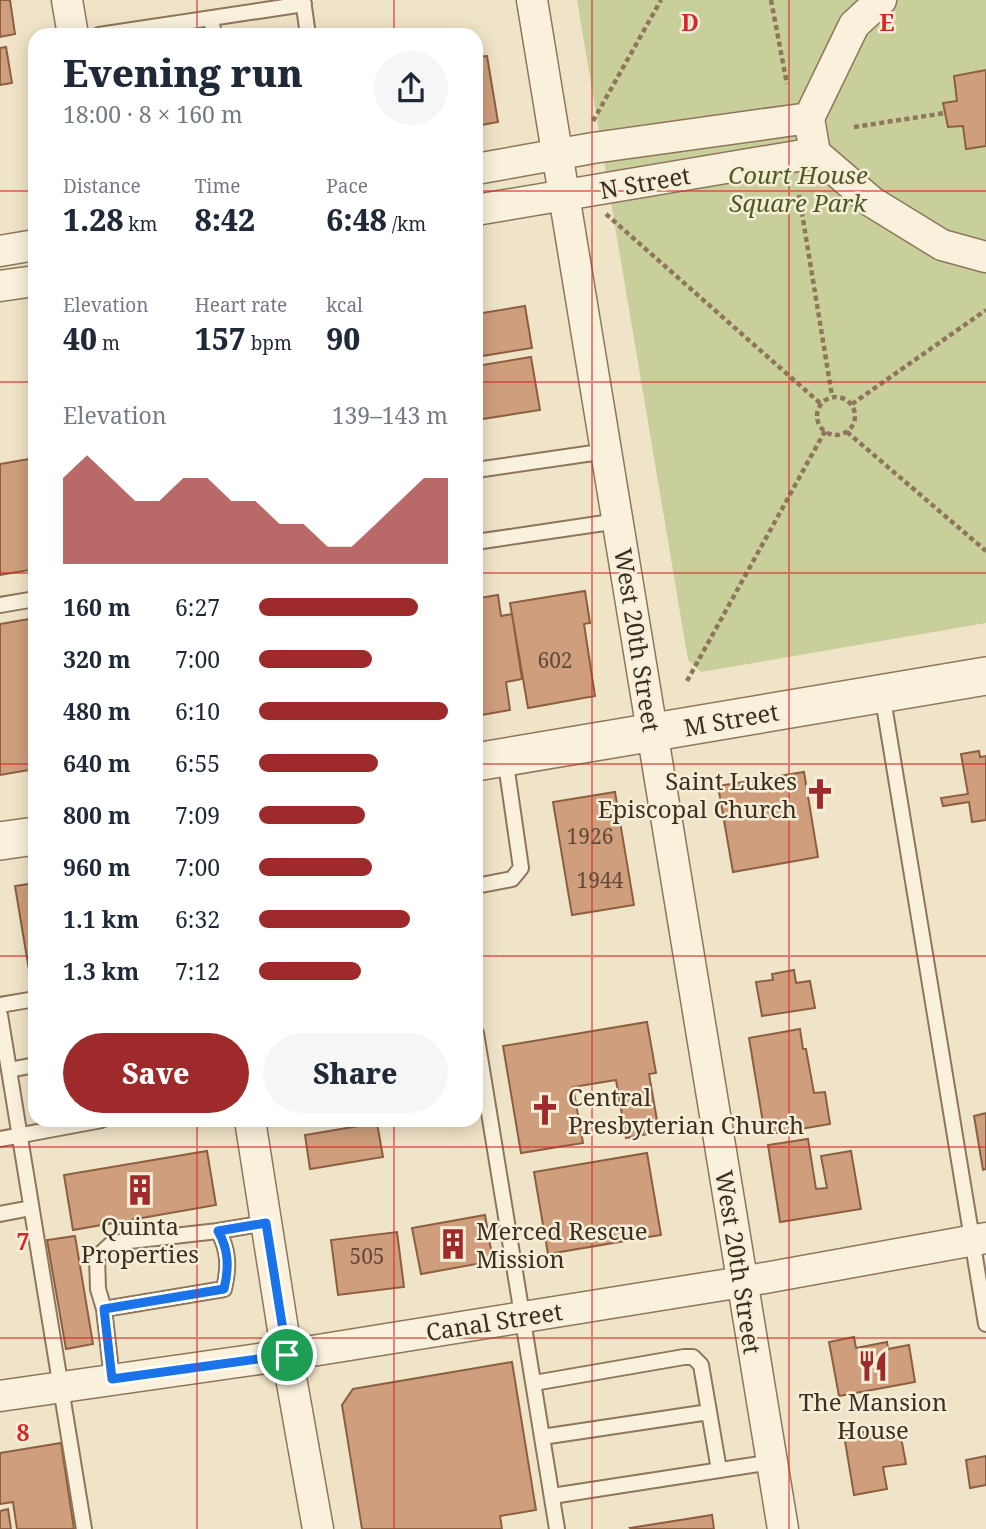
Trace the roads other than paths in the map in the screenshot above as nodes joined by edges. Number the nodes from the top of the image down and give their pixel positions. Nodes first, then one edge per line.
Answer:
1 (67, 0) edge
2 (532, 0) edge
3 (881, 0) edge
4 (303, 2) edge
5 (211, 18) junction
6 (72, 28) edge
7 (145, 28) edge
8 (213, 28) edge
9 (307, 28) edge
10 (809, 118) junction
11 (815, 153) junction
12 (558, 155) junction
13 (483, 168) edge
14 (566, 195) junction
15 (483, 209) edge
16 (28, 246) edge
17 (0, 251) edge
18 (986, 257) edge
19 (28, 282) edge
20 (0, 286) edge
21 (607, 451) junction
22 (483, 469) edge
23 (618, 521) junction
24 (483, 541) edge
25 (28, 600) edge
26 (0, 605) edge
27 (986, 676) edge
28 (882, 693) junction
29 (653, 732) junction
30 (491, 759) edge
31 (28, 837) edge
32 (0, 841) edge
33 (483, 885) edge
34 (28, 1000) edge
35 (0, 1005) edge
36 (0, 1015) edge
37 (28, 1066) edge
38 (9, 1070) junction
39 (483, 1075) edge
40 (66, 1127) edge
41 (251, 1127) edge
42 (19, 1136) junction
43 (0, 1139) edge
44 (31, 1208) junction
45 (0, 1214) edge
46 (266, 1223) junction
47 (218, 1231) junction
48 (979, 1239) edge
49 (742, 1282) junction
50 (104, 1309) junction
51 (523, 1317) junction
52 (986, 1324) edge
53 (287, 1355) junction
54 (112, 1379) junction
55 (534, 1382) junction
56 (60, 1387) junction
57 (0, 1396) edge
58 (709, 1412) junction
59 (542, 1437) junction
60 (772, 1462) junction
61 (719, 1470) junction
62 (552, 1496) junction
63 (84, 1529) edge
64 (318, 1529) edge
65 (557, 1529) edge
66 (783, 1529) edge

1 - 6 street
2 - 12 street, West 20th Street
3 - 10 street
4 - 5 lane
4 - 9 lane
5 - 7 lane
5 - 8 lane
10 - 11 street
10 - 12 street, N Street
11 - 14 street, N Street
11 - 18 street
12 - 13 street, N Street
12 - 14 street, West 20th Street
14 - 15 street, N Street
14 - 21 street, West 20th Street
16 - 17 street
19 - 20 street
21 - 22 lane
21 - 23 street, West 20th Street
23 - 24 lane
23 - 29 street, West 20th Street
25 - 26 lane
27 - 28 street, M Street
28 - 29 street, M Street
28 - 48 lane
29 - 30 street, M Street
29 - 49 street, West 20th Street
30 - 33 lane
31 - 32 street
34 - 35 lane
36 - 38 lane
37 - 38 lane
38 - 42 lane
39 - 51 lane
40 - 42 lane
41 - 46 street
42 - 43 lane
42 - 44 lane
44 - 45 lane
44 - 56 lane
46 - 47 lane
46 - 53 street
47 - 50 lane
47 - 50 lane
48 - 49 street, Canal Street
48 - 52 lane
49 - 51 street, Canal Street
49 - 60 street, West 20th Street
50 - 54 lane
51 - 53 street, Canal Street
51 - 55 lane
53 - 54 street, Canal Street
53 - 64 street
54 - 56 street, Canal Street
55 - 58 lane
55 - 59 lane
56 - 57 street, Canal Street
56 - 63 lane
58 - 59 lane
58 - 61 lane
59 - 62 lane
60 - 61 lane
60 - 66 street, West 20th Street
61 - 62 lane
62 - 65 lane

